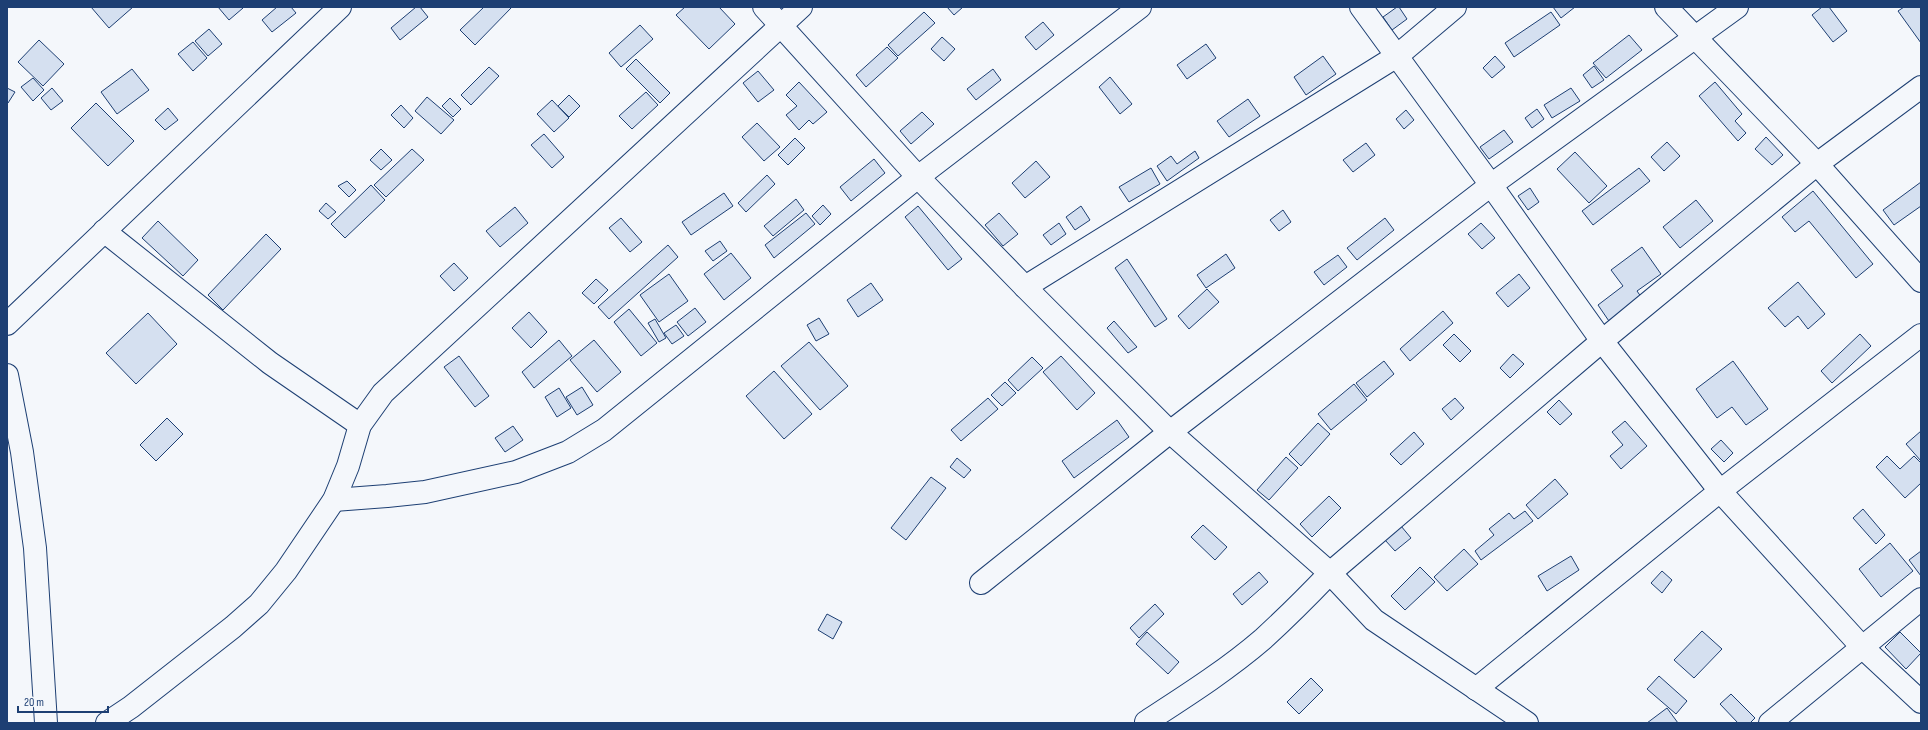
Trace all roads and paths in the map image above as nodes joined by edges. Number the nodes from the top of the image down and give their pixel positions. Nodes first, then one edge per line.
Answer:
1 (340, 7) edge
2 (764, 7) edge
3 (801, 7) edge
4 (1140, 7) edge
5 (1361, 7) edge
6 (1455, 7) edge
7 (1666, 7) edge
8 (1737, 7) edge
9 (781, 26) junction
10 (1695, 37) junction
11 (1397, 56) junction
12 (1921, 86) edge
13 (1817, 164) junction
14 (918, 177) junction
15 (1491, 185) junction
16 (104, 232) junction
17 (1921, 281) edge
18 (1025, 287) junction
19 (7, 324) edge
20 (1921, 335) edge
21 (1602, 341) junction
22 (7, 375) edge
23 (360, 425) junction
24 (1170, 432) junction
25 (1720, 491) junction
26 (334, 500) junction
27 (1330, 573) junction
28 (981, 583) dead end
29 (1921, 599) edge
30 (1862, 647) junction
31 (1476, 689) junction
32 (1921, 702) edge
33 (1146, 722) edge
34 (46, 723) edge
35 (107, 723) edge
36 (1527, 723) edge
37 (1770, 723) edge

1 - 16 street
2 - 9 street
3 - 9 street
4 - 14 street
5 - 11 street
6 - 11 street
7 - 10 street
8 - 10 street
9 - 14 street
9 - 23 street
10 - 13 street
10 - 15 street
11 - 15 street
11 - 18 street
12 - 13 street
13 - 17 street
13 - 21 street
14 - 18 street
14 - 26 street
15 - 21 street
15 - 24 street
16 - 19 street
16 - 23 street
18 - 24 street
20 - 25 street
21 - 25 street
21 - 27 street
22 - 34 street
23 - 26 street
24 - 27 street
24 - 28 street
25 - 30 street
25 - 31 street
26 - 35 street
27 - 31 street
27 - 33 street
29 - 30 street
30 - 32 street
30 - 37 street
31 - 36 street

